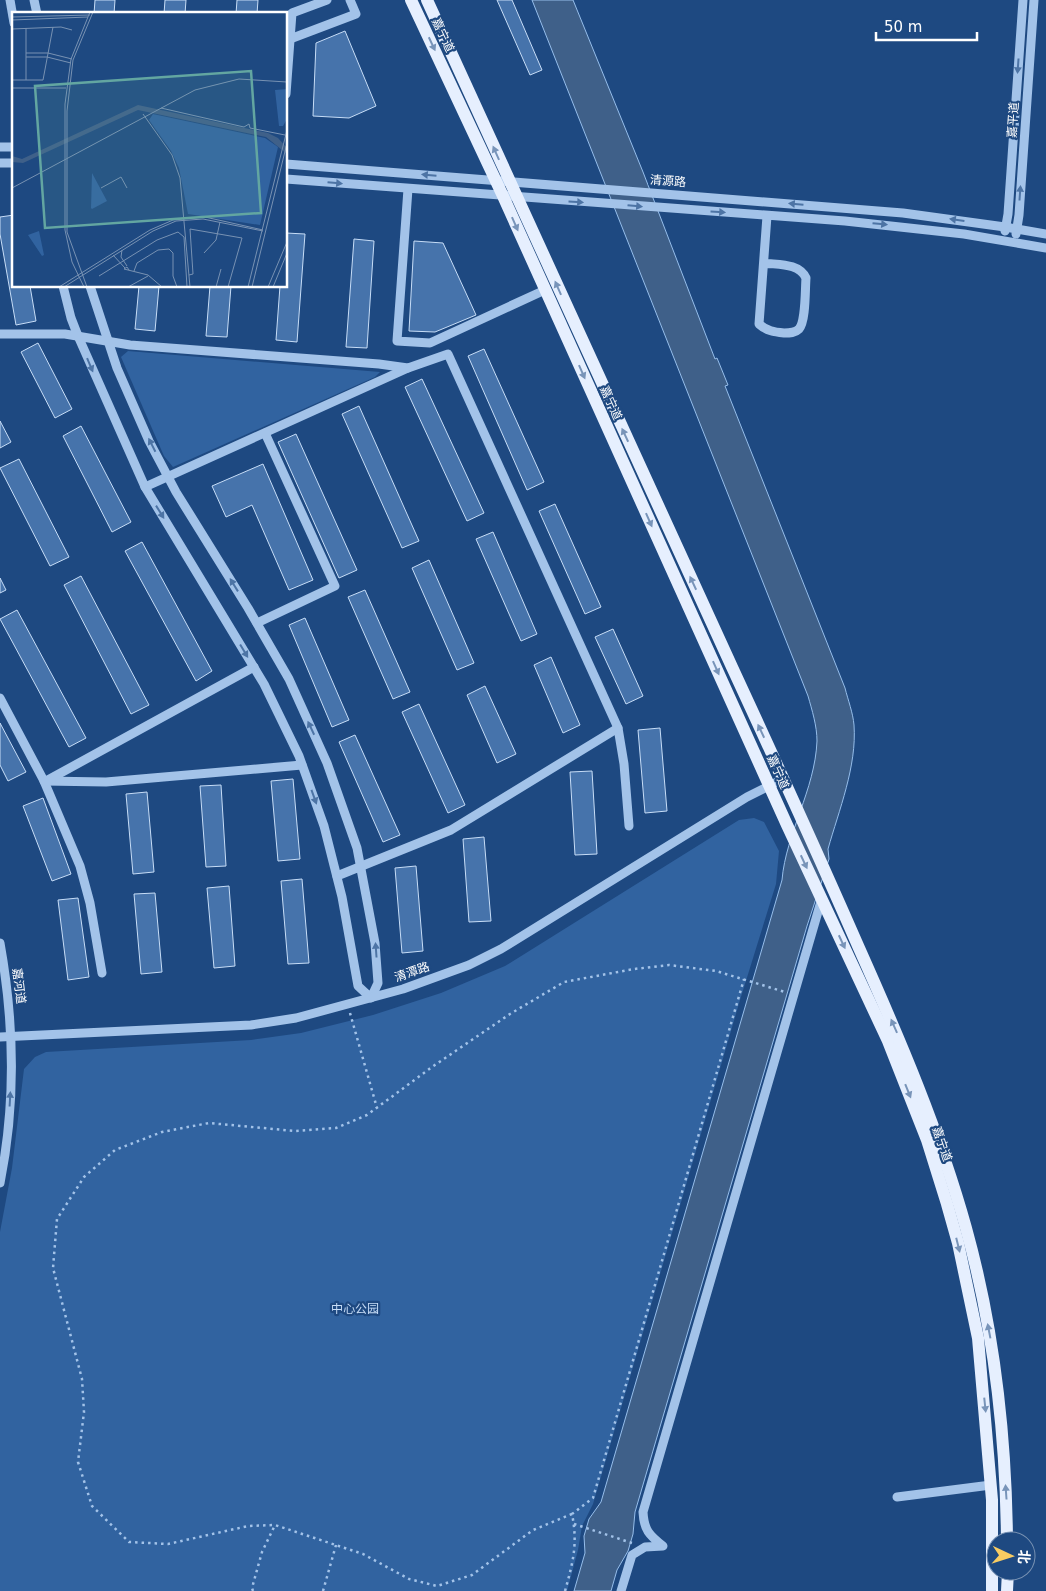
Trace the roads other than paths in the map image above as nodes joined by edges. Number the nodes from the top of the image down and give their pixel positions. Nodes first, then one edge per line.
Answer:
1 (327, 0) edge
2 (350, 0) edge
3 (411, 0) edge
4 (427, 0) edge
5 (1022, 0) edge
6 (1034, 0) edge
7 (290, 40) junction
8 (288, 67) edge
9 (288, 164) edge
10 (288, 179) edge
11 (495, 180) junction
12 (509, 181) junction
13 (408, 189) junction
14 (503, 196) junction
15 (517, 198) junction
16 (767, 216) junction
17 (1006, 227) junction
18 (1017, 228) junction
19 (1046, 234) edge
20 (1003, 239) junction
21 (1014, 242) junction
22 (1046, 248) edge
23 (764, 263) junction
24 (64, 288) edge
25 (91, 288) edge
26 (545, 290) junction
27 (0, 334) edge
28 (78, 336) junction
29 (107, 341) junction
30 (408, 368) junction
31 (265, 433) junction
32 (168, 477) junction
33 (145, 487) junction
34 (257, 623) junction
35 (254, 667) junction
36 (0, 698) edge
37 (618, 728) junction
38 (302, 765) junction
39 (783, 779) junction
40 (44, 781) junction
41 (769, 786) junction
42 (629, 826) dead end
43 (360, 867) junction
44 (337, 876) junction
45 (822, 898) junction
46 (0, 943) edge
47 (102, 973) dead end
48 (371, 998) junction
49 (11, 1036) junction
50 (0, 1037) edge
51 (0, 1182) edge
52 (991, 1485) junction
53 (897, 1497) dead end
54 (1007, 1531) edge
55 (621, 1591) edge
56 (992, 1591) edge

1 - 7 street
2 - 7 street
3 -> 11 main road, 嘉宁道
12 -> 4 main road, 嘉宁道
5 -> 17 street, 嘉平道
18 -> 6 street, 嘉平道
7 - 8 street
11 -> 9 street, 清源路
10 -> 13 street
11 - 12 street, 清源路
11 - 14 main road, 嘉宁道
12 - 15 main road, 嘉宁道
17 -> 12 street, 清源路
13 - 14 street
13 - 26 street
14 - 15 street
14 -> 26 main road, 嘉宁道
15 -> 16 street
39 -> 15 main road, 嘉宁道
16 -> 20 street
16 - 23 street
17 - 18 street, 清源路
17 - 20 street, 嘉平道
18 - 19 street, 清源路
18 - 21 street, 嘉平道
20 - 21 street
21 - 22 street
23 - 23 street
24 - 28 street
25 - 29 street
26 -> 41 main road, 嘉宁道
27 - 28 street
28 - 29 street
28 -> 33 street
29 - 30 street
32 -> 29 street
30 - 31 street
30 - 37 street
31 - 32 street
31 - 34 street
32 - 33 street
34 -> 32 street
33 -> 35 street
43 -> 34 street
35 - 38 street
35 - 40 street
36 - 40 street
37 - 42 street
37 - 43 street
38 - 40 street
38 -> 44 street
39 - 41 street, 清潭路
54 -> 39 main road, 嘉宁道
40 - 47 street
41 -> 45 main road, 嘉宁道
41 - 48 street, 清潭路
43 - 44 street
48 -> 43 street
44 - 48 street
45 -> 52 main road, 嘉宁道
45 - 55 street
46 - 49 street, 嘉河道
48 - 49 street, 清潭路
49 - 50 street, 清潭路
51 -> 49 street, 嘉河道
52 - 53 street
52 - 56 main road, 嘉宁道

